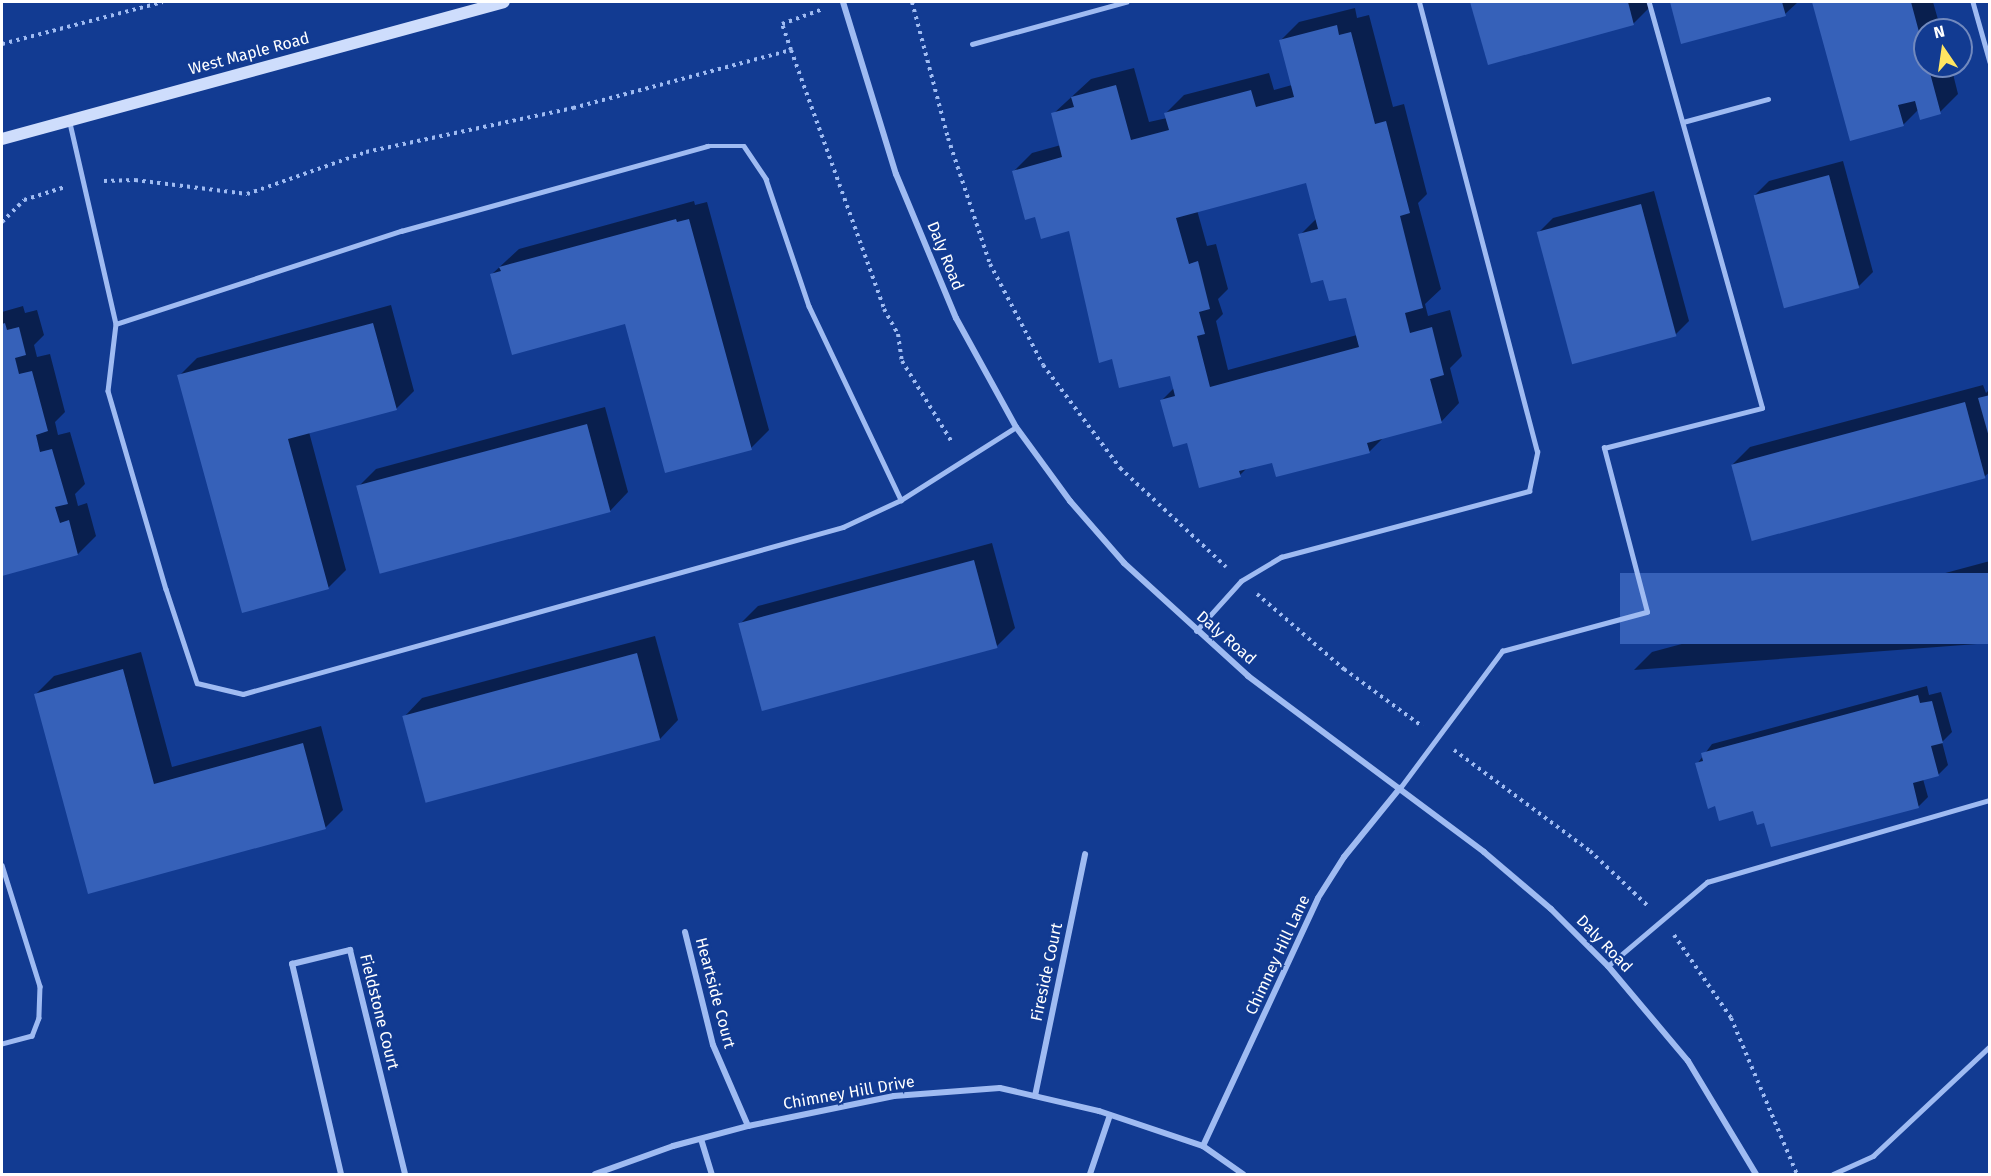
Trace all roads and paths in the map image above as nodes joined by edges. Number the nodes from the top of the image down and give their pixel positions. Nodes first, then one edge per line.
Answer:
1 (163, 2) edge
2 (504, 2) edge
3 (843, 2) edge
4 (912, 2) edge
5 (1126, 2) edge
6 (1419, 2) edge
7 (1650, 2) edge
8 (1973, 2) edge
9 (2, 44) edge
10 (972, 44) dead end
11 (791, 50) junction
12 (1989, 62) edge
13 (1768, 99) dead end
14 (69, 120) junction
15 (1683, 122) junction
16 (2, 139) edge
17 (83, 181) junction
18 (2, 222) edge
19 (116, 324) junction
20 (1016, 427) junction
21 (960, 466) junction
22 (901, 500) junction
23 (1241, 581) junction
24 (1196, 631) junction
25 (1437, 737) junction
26 (1400, 788) junction
27 (1989, 800) edge
28 (1085, 854) dead end
29 (2, 865) edge
30 (1663, 919) junction
31 (685, 932) dead end
32 (1608, 966) junction
33 (2, 1044) edge
34 (1989, 1046) edge
35 (1035, 1096) junction
36 (1110, 1115) junction
37 (748, 1126) junction
38 (701, 1139) junction
39 (1203, 1146) junction
40 (341, 1174) edge
41 (405, 1174) edge
42 (596, 1174) edge
43 (711, 1174) edge
44 (1090, 1174) edge
45 (1243, 1174) edge
46 (1756, 1174) edge
47 (1797, 1174) edge
48 (1833, 1174) edge

1 - 9 path
2 - 14 main road, West Maple Road
3 - 11 path
3 - 20 street, Daly Road
4 - 23 path
5 - 10 lane
6 - 23 lane
7 - 15 lane
8 - 12 lane
11 - 17 path
11 - 21 path
13 - 15 lane
14 - 16 main road, West Maple Road
14 - 17 lane
15 - 25 lane
17 - 18 path
17 - 19 lane
19 - 22 lane
19 - 22 lane
20 - 21 lane
20 - 24 street, Daly Road
21 - 22 lane
23 - 24 lane
23 - 25 path
24 - 26 street, Daly Road
25 - 26 lane
25 - 30 path
26 - 32 street, Daly Road
26 - 39 street, Chimney Hill Lane
27 - 30 lane
28 - 35 street, Fireside Court
29 - 33 lane
30 - 32 lane
30 - 47 path
31 - 37 street, Heartside Court
32 - 46 street, Daly Road
34 - 48 lane
35 - 36 street, Chimney Hill Drive
35 - 37 street, Chimney Hill Drive
36 - 39 street, Chimney Hill Drive
36 - 44 street
37 - 38 street, Chimney Hill Drive
38 - 42 street, Chimney Hill Drive
38 - 43 street
39 - 45 street, Chimney Hill Drive
40 - 41 street, Fieldstone Court

